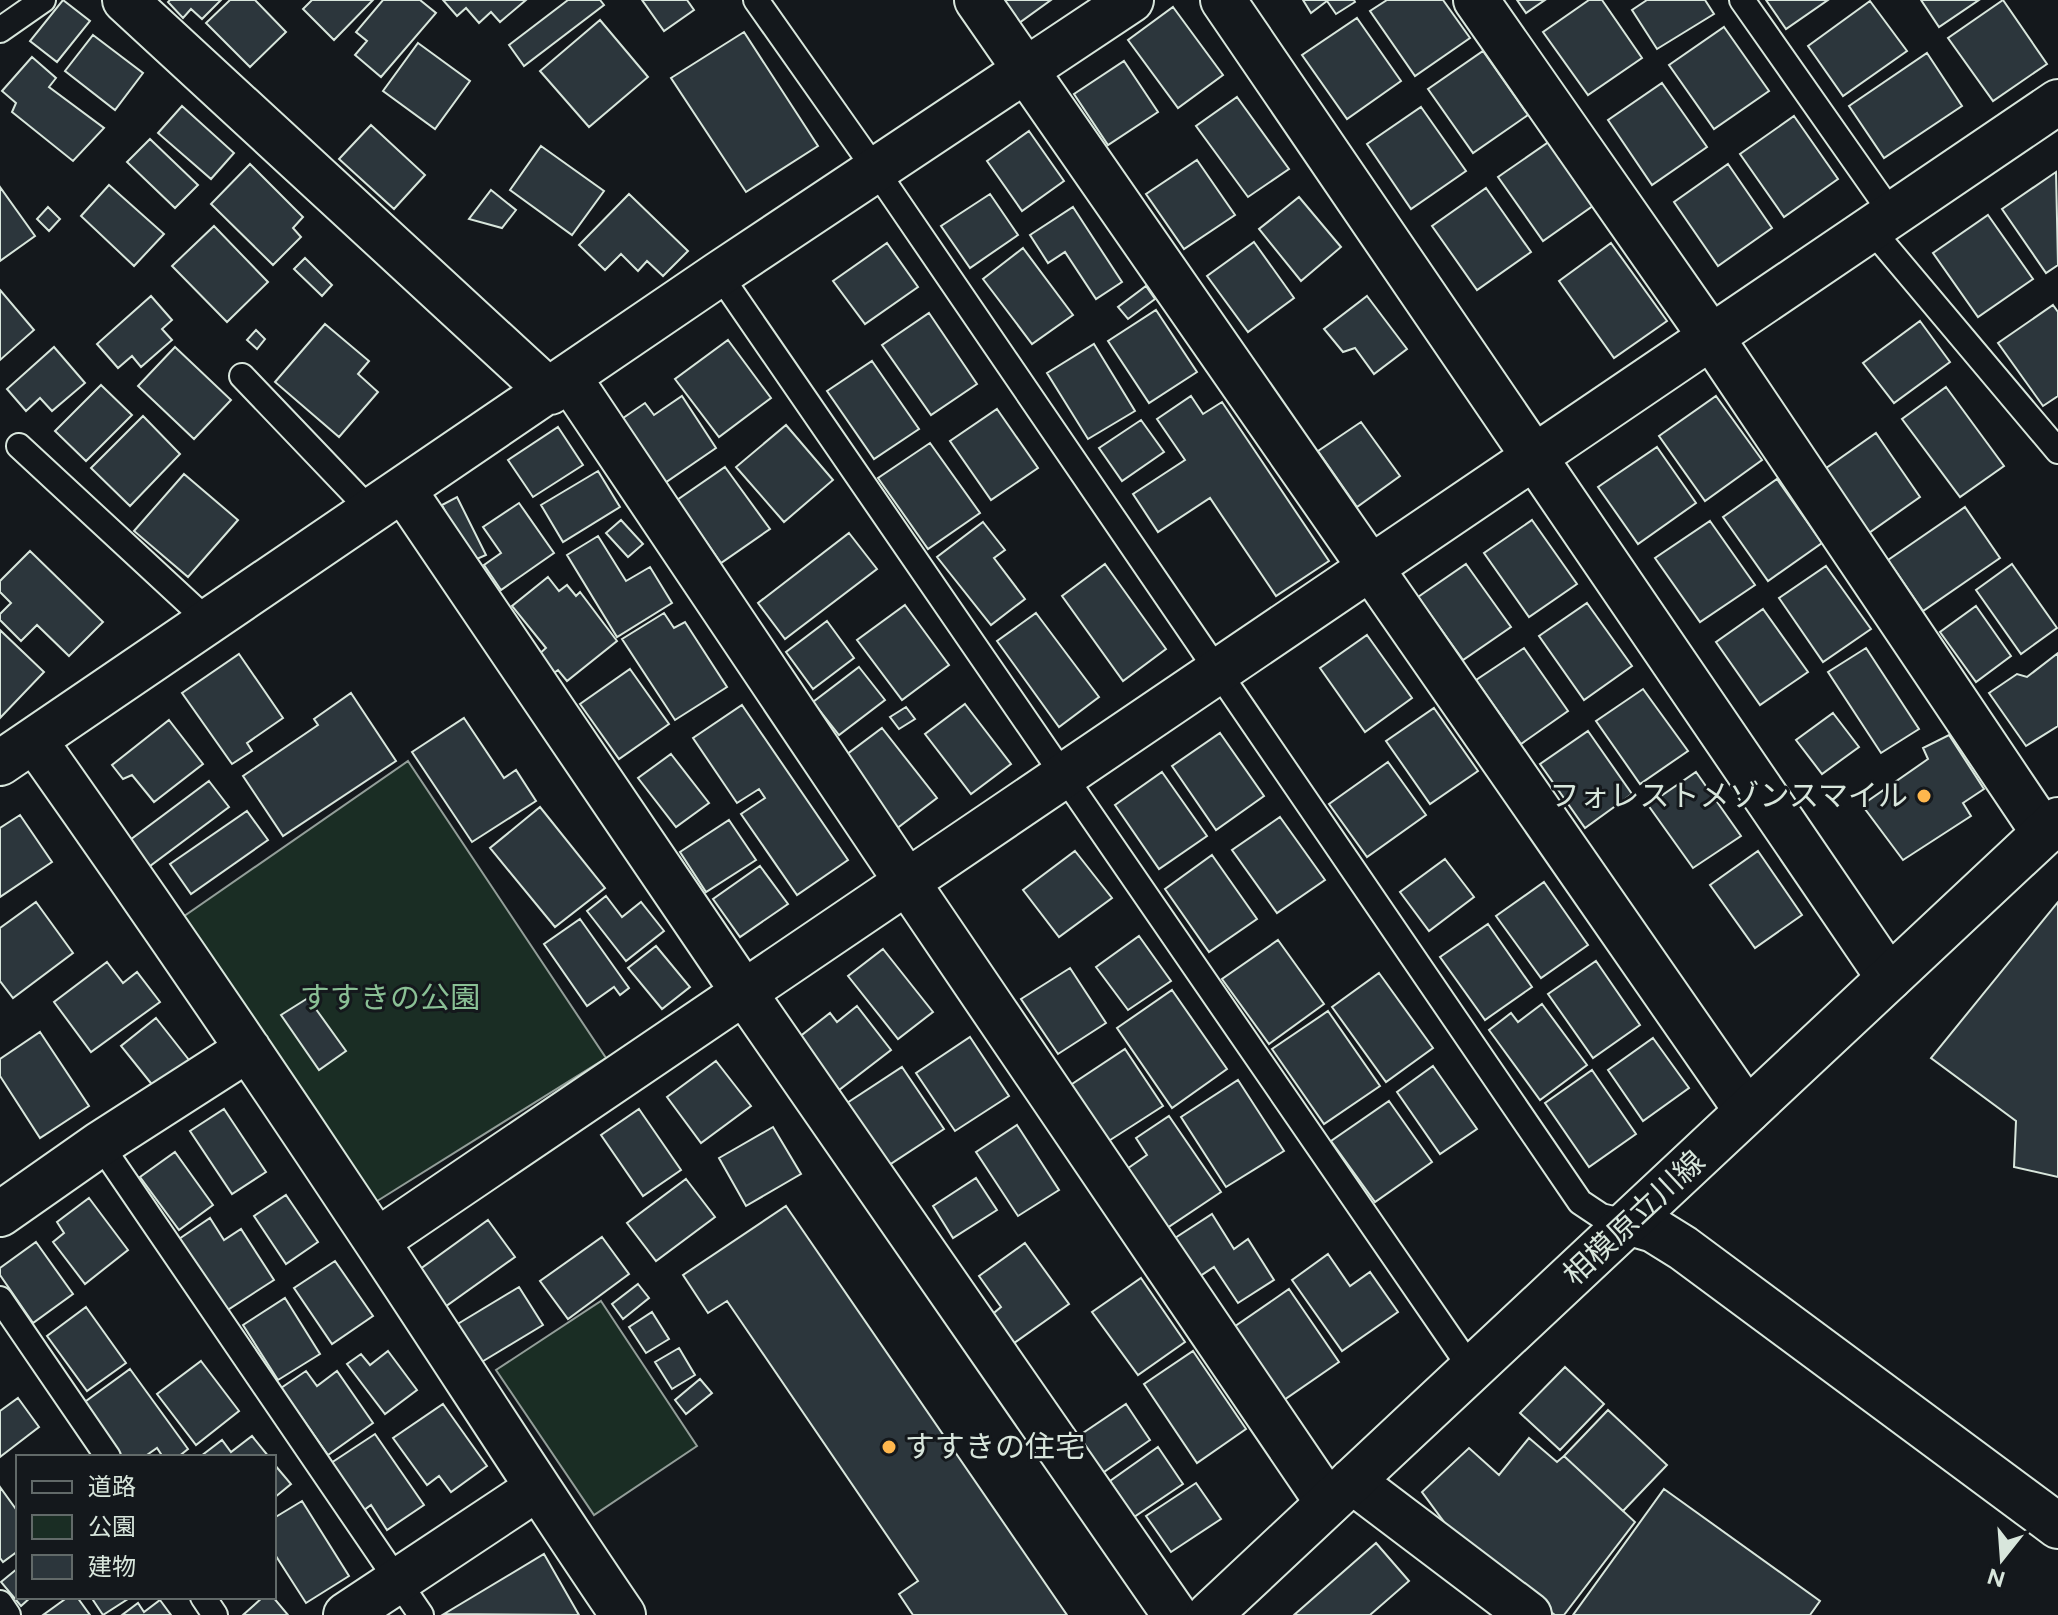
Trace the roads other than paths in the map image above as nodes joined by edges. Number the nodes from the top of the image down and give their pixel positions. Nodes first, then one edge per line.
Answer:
1 (43, 0) edge
2 (125, 0) edge
3 (756, 0) edge
4 (977, 0) edge
5 (1131, 0) edge
6 (1223, 0) edge
7 (1476, 0) edge
8 (1742, 0) edge
9 (0, 30) edge
10 (1026, 71) junction
11 (2052, 117) edge
12 (875, 169) junction
13 (1882, 221) junction
14 (719, 274) junction
15 (1711, 337) junction
16 (242, 376) dead end
17 (559, 385) junction
18 (19, 446) dead end
19 (2058, 451) edge
20 (1534, 457) junction
21 (387, 501) junction
22 (1370, 568) junction
23 (208, 621) junction
24 (1217, 672) junction
25 (17, 752) edge
26 (1063, 776) junction
27 (2051, 827) edge
28 (907, 882) junction
29 (1889, 978) junction
30 (744, 992) junction
31 (248, 1049) junction
32 (1747, 1111) junction
33 (100, 1144) junction
34 (0, 1214) edge
35 (1630, 1223) junction
36 (377, 1241) junction
37 (0, 1299) edge
38 (1472, 1370) junction
39 (107, 1455) edge
40 (536, 1489) junction
41 (1340, 1492) junction
42 (2058, 1526) edge
43 (409, 1598) edge
44 (0, 1603) edge
45 (8, 1615) edge
46 (346, 1615) edge
47 (623, 1615) edge
48 (1175, 1615) edge
49 (1209, 1615) edge
50 (1529, 1615) edge

1 - 9 lane
2 - 17 street
3 - 12 lane
4 - 10 street
5 - 10 street
6 - 20 street
7 - 15 street
8 - 13 lane
10 - 12 street
10 - 22 street
11 - 13 street
12 - 14 street
12 - 24 lane
13 - 15 street
13 - 19 lane
14 - 17 street
14 - 26 lane
15 - 20 street
15 - 27 street
16 - 21 lane
17 - 21 street
17 - 28 street
18 - 23 lane
20 - 22 street
20 - 29 street
21 - 23 street
21 - 30 street
22 - 24 street
22 - 32 street
23 - 25 street
24 - 26 street
24 - 35 lane
25 - 31 street
26 - 28 street
26 - 38 lane
27 - 29 street, 相模原立川線
28 - 30 street
28 - 41 street
29 - 32 street, 相模原立川線
30 - 36 street
30 - 48 street
31 - 33 street
31 - 36 street
32 - 35 street, 相模原立川線
33 - 34 street
33 - 43 lane
35 - 38 street, 相模原立川線
35 - 42 street
36 - 40 street
37 - 39 lane
38 - 41 street, 相模原立川線
40 - 43 street
40 - 47 street
41 - 49 street, 相模原立川線
41 - 50 street
43 - 46 street
44 - 45 lane

